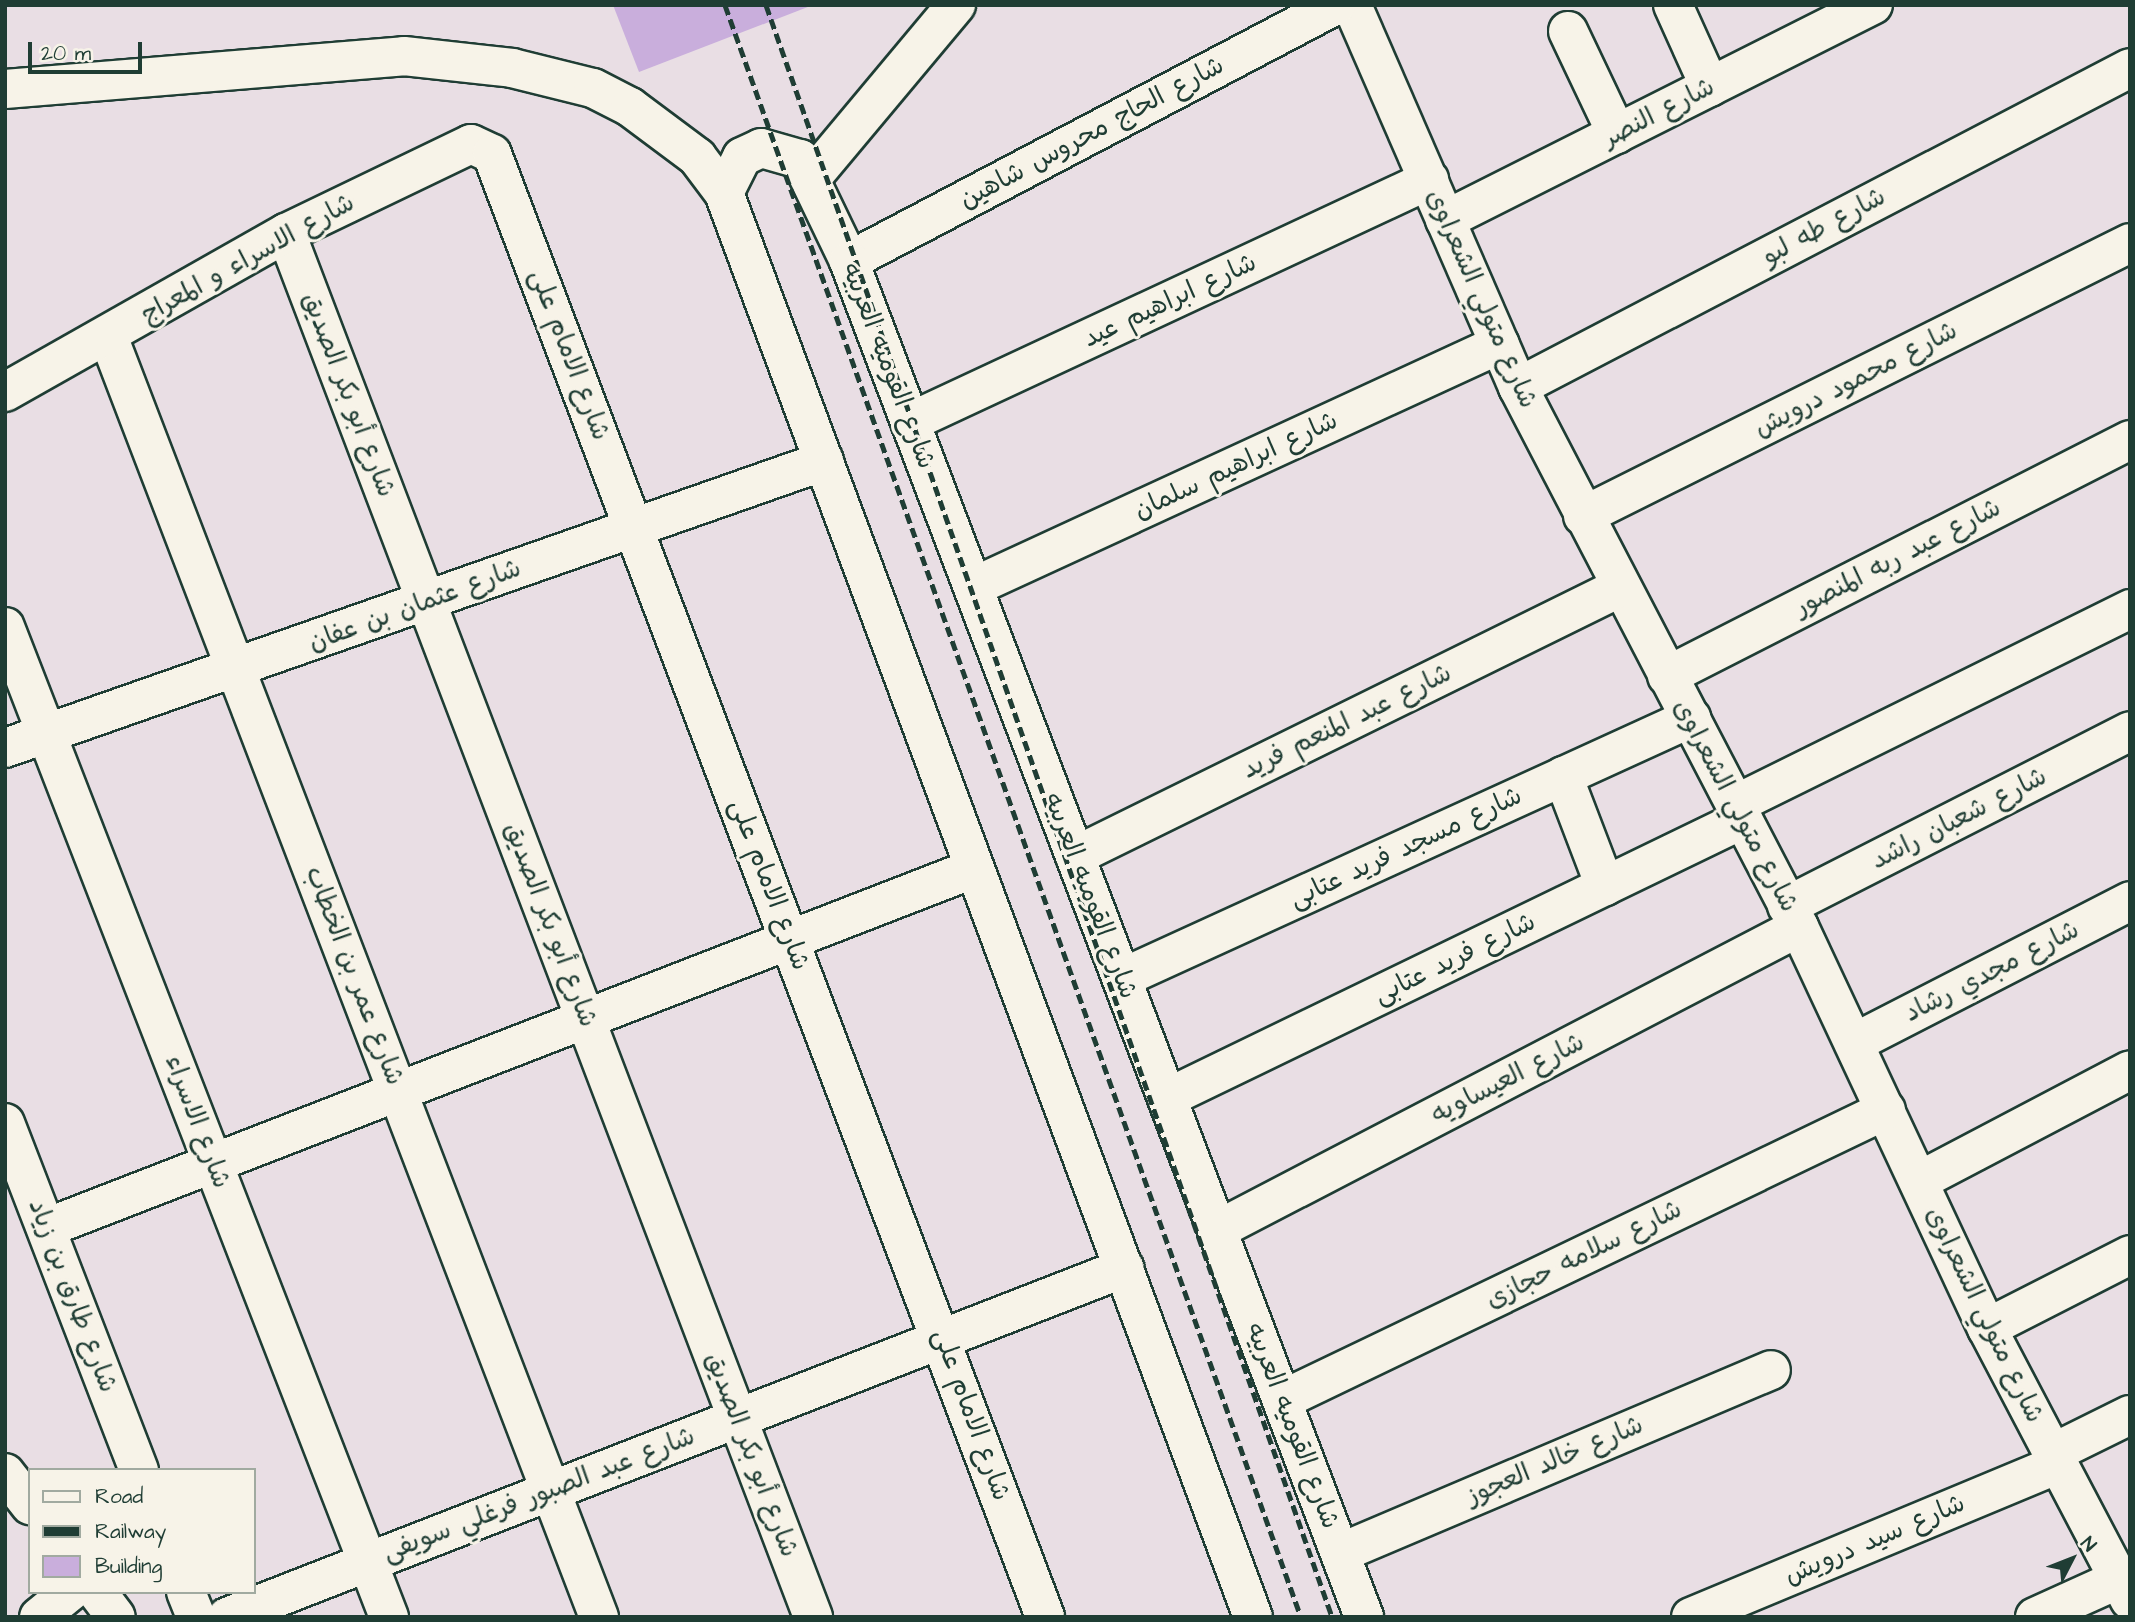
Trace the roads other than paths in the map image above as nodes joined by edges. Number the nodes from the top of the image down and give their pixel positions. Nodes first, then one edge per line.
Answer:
1 (956, 5) edge
2 (1336, 5) edge
3 (1352, 5) edge
4 (1673, 5) edge
5 (1848, 11) edge
6 (1568, 31) dead end
7 (2130, 68) edge
8 (1710, 87) junction
9 (5, 89) edge
10 (1617, 134) junction
11 (492, 154) joint
12 (813, 176) junction
13 (1429, 180) junction
14 (724, 193) junction
15 (1445, 220) junction
16 (286, 233) junction
17 (2130, 243) edge
18 (849, 261) junction
19 (108, 336) junction
20 (1500, 344) junction
21 (1518, 387) junction
22 (5, 392) edge
23 (910, 422) junction
24 (2130, 440) edge
25 (824, 461) junction
26 (1583, 516) junction
27 (635, 527) junction
28 (972, 587) junction
29 (1619, 588) junction
30 (426, 600) junction
31 (2130, 609) edge
32 (5, 627) edge
33 (237, 671) junction
34 (1667, 676) junction
35 (1690, 718) junction
36 (2130, 731) edge
37 (47, 734) junction
38 (5, 748) edge
39 (1563, 776) junction
40 (1740, 812) junction
41 (1075, 856) junction
42 (975, 868) junction
43 (1605, 886) junction
44 (2130, 901) edge
45 (1793, 917) junction
46 (789, 941) junction
47 (1122, 978) junction
48 (586, 1019) junction
49 (1854, 1043) junction
50 (2130, 1070) edge
51 (398, 1092) junction
52 (1167, 1098) junction
53 (1886, 1110) junction
54 (5, 1123) edge
55 (214, 1164) junction
56 (1919, 1181) junction
57 (46, 1228) junction
58 (1217, 1230) junction
59 (2130, 1255) edge
60 (1124, 1268) junction
61 (1987, 1328) junction
62 (943, 1338) junction
63 (1771, 1370) dead end
64 (1282, 1400) junction
65 (2130, 1415) edge
66 (737, 1418) junction
67 (2055, 1458) junction
68 (138, 1468) edge
69 (552, 1494) junction
70 (1340, 1553) junction
71 (368, 1561) junction
72 (2124, 1590) edge
73 (68, 1594) edge
74 (99, 1594) edge
75 (187, 1594) edge
76 (39, 1617) edge
77 (116, 1617) edge
78 (195, 1617) edge
79 (227, 1617) edge
80 (389, 1617) edge
81 (599, 1617) edge
82 (813, 1617) edge
83 (1045, 1617) edge
84 (1253, 1617) edge
85 (1364, 1617) edge
86 (1691, 1617) edge
87 (2035, 1617) edge

1 - 12 main road
2 - 18 main road, شارع الحاج محروس شاهين
3 - 13 main road, شارع متولي الشعراوى
4 - 8 main road
5 - 8 main road, شارع النصر
6 - 10 main road
7 - 21 main road, شارع طه لبو
8 - 10 main road, شارع النصر
9 - 14 main road
10 - 15 main road, شارع النصر
11 - 16 main road, شارع الاسراء و المعراج
11 - 27 main road, شارع الامام على
12 - 14 main road
12 - 18 main road, شارع القوميه العربيه
13 - 15 main road, شارع متولي الشعراوى
13 - 23 main road, شارع ابراهيم عيد
14 - 25 main road
15 - 20 main road, شارع متولي الشعراوى
16 - 19 main road, شارع الاسراء و المعراج
16 - 30 main road, شارع أبو بكر الصديق
17 - 26 main road, شارع محمود درويش
18 - 23 main road, شارع القوميه العربيه
19 - 22 main road, شارع الاسراء و المعراج
19 - 33 main road, شارع عمر بن الخطاب
20 - 21 main road, شارع متولي الشعراوى
20 - 28 main road, شارع ابراهيم سلمان
21 - 26 main road, شارع متولي الشعراوى
23 - 28 main road, شارع القوميه العربيه
24 - 34 main road, شارع عبد ربه المنصور
25 - 27 main road, شارع عثمان بن عفان
25 - 42 main road
26 - 29 main road, شارع متولي الشعراوى
27 - 30 main road, شارع عثمان بن عفان
27 - 46 main road, شارع الامام على
28 - 41 main road, شارع القوميه العربيه
29 - 34 main road, شارع متولي الشعراوى
29 - 41 main road, شارع عبد المنعم فريد
30 - 33 main road, شارع عثمان بن عفان
30 - 48 main road, شارع أبو بكر الصديق
31 - 40 main road, شارع فريد عتابى
32 - 37 main road, شارع الاسراء
33 - 37 main road, شارع عثمان بن عفان
33 - 51 main road, شارع عمر بن الخطاب
34 - 35 main road, شارع متولي الشعراوى
35 - 39 main road, شارع مسجد فريد عتابى
35 - 40 main road, شارع متولي الشعراوى
36 - 45 main road, شارع شعبان راشد
37 - 38 main road, شارع عثمان بن عفان
37 - 55 main road, شارع الاسراء
39 - 43 main road
39 - 47 main road, شارع مسجد فريد عتابى
40 - 43 main road, شارع فريد عتابى
40 - 45 main road, شارع متولي الشعراوى
41 - 47 main road, شارع القوميه العربيه
42 - 46 main road
42 - 60 main road
43 - 52 main road, شارع فريد عتابى
44 - 49 main road, شارع مجدي رشاد
45 - 49 main road, شارع متولي الشعراوى
45 - 58 main road, شارع العيساويه
46 - 48 main road
46 - 62 main road, شارع الامام على
47 - 52 main road, شارع القوميه العربيه
48 - 51 main road
48 - 66 main road, شارع أبو بكر الصديق
49 - 53 main road, شارع متولي الشعراوى
50 - 56 main road
51 - 55 main road
51 - 69 main road, شارع عمر بن الخطاب
52 - 58 main road, شارع القوميه العربيه
53 - 56 main road, شارع متولي الشعراوى
53 - 64 main road, شارع سلامه حجازى
54 - 57 main road, شارع طارق بن زياد
55 - 57 main road
55 - 71 main road, شارع الاسراء
56 - 61 main road, شارع متولي الشعراوى
57 - 68 main road, شارع طارق بن زياد
58 - 64 main road, شارع القوميه العربيه
59 - 61 main road
60 - 62 main road, شارع عبد الصبور فرغلي سويفى
60 - 84 main road
61 - 67 main road, شارع متولي الشعراوى
62 - 66 main road, شارع عبد الصبور فرغلي سويفى
62 - 83 main road, شارع الامام على
63 - 70 main road, شارع خالد العجوز
64 - 70 main road, شارع القوميه العربيه
65 - 67 main road, شارع سيد درويش
66 - 69 main road, شارع عبد الصبور فرغلي سويفى
66 - 82 main road, شارع أبو بكر الصديق
67 - 72 main road, شارع متولي الشعراوى
67 - 86 main road, شارع سيد درويش
69 - 71 main road, شارع عبد الصبور فرغلي سويفى
69 - 81 main road, شارع عمر بن الخطاب
70 - 85 main road, شارع القوميه العربيه
71 - 79 main road, شارع عبد الصبور فرغلي سويفى
71 - 80 main road, شارع الاسراء
72 - 87 main road
73 - 76 main road
74 - 77 main road
75 - 78 main road

